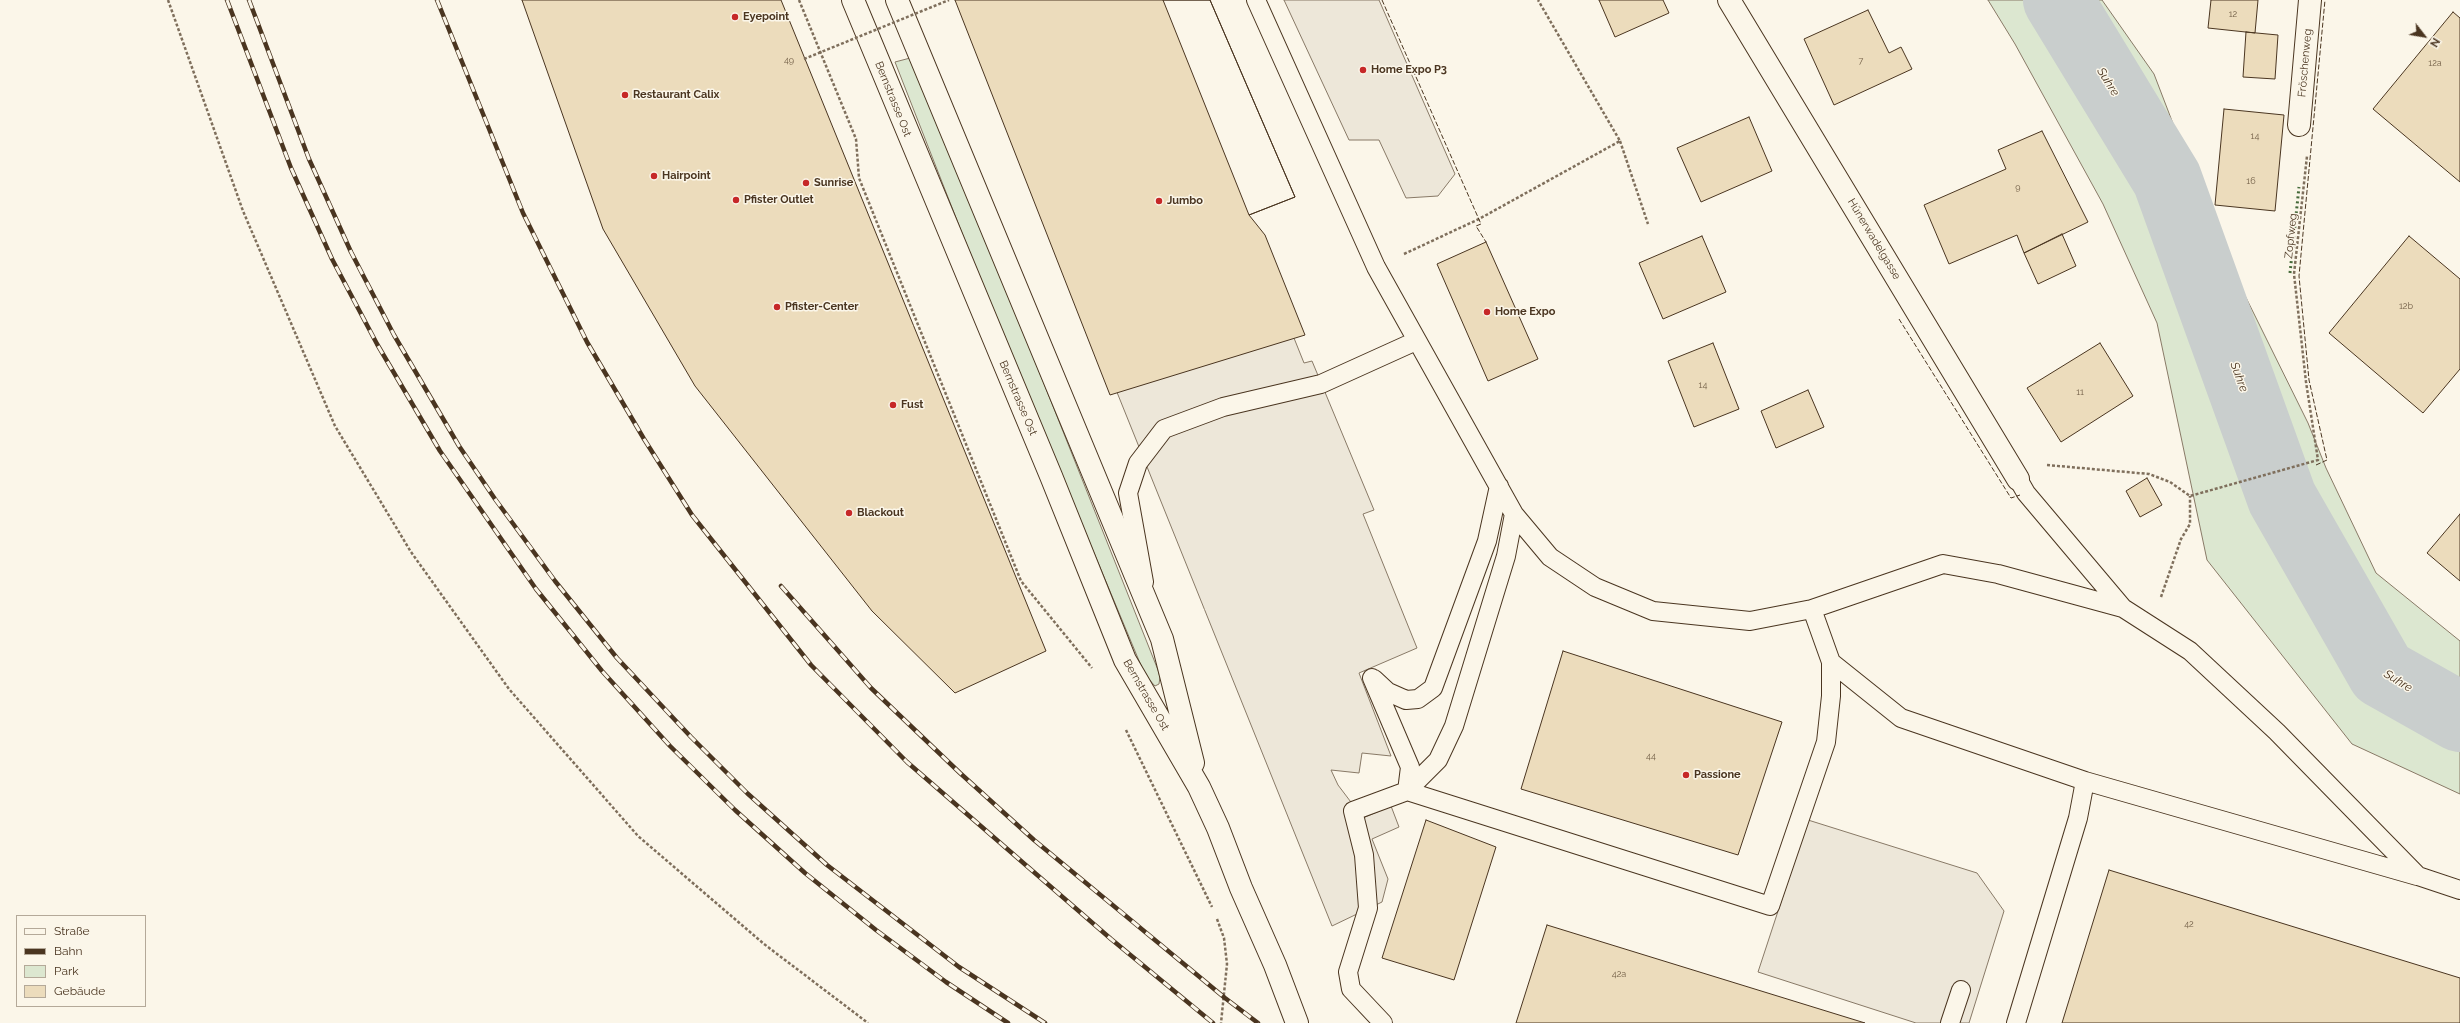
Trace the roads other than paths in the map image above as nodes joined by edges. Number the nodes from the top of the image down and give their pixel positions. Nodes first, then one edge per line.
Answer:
1 (853, 0) edge
2 (896, 0) edge
3 (1256, 0) edge
4 (1729, 0) edge
5 (2310, 0) edge
6 (2299, 125) dead end
7 (1416, 341) junction
8 (2018, 479) joint
9 (1499, 486) junction
10 (1514, 514) junction
11 (1147, 605) junction
12 (2123, 608) junction
13 (1812, 609) junction
14 (1830, 662) junction
15 (2085, 781) junction
16 (1199, 787) junction
17 (1407, 791) junction
18 (2418, 876) junction
19 (2460, 890) edge
20 (1961, 990) dead end
21 (1297, 1023) edge
22 (1382, 1023) edge
23 (1950, 1023) edge
24 (2016, 1023) edge

1 - 16 main road, Bernstrasse Ost
2 - 11 main road, Bernstrasse Ost
3 - 7 lane
4 - 8 main road, Hünerwadelgasse
5 - 6 main road, Fröschenweg
7 - 9 lane
7 - 11 lane
8 - 12 lane
9 - 10 lane
9 - 17 lane
10 - 13 lane
10 - 17 lane
11 - 16 main road, Bernstrasse Ost
12 - 13 lane
12 - 18 lane
13 - 14 lane
14 - 15 lane
14 - 17 lane
15 - 18 lane
15 - 24 lane
16 - 21 main road, Bernstrasse Ost
17 - 22 lane
18 - 19 lane
20 - 23 lane

